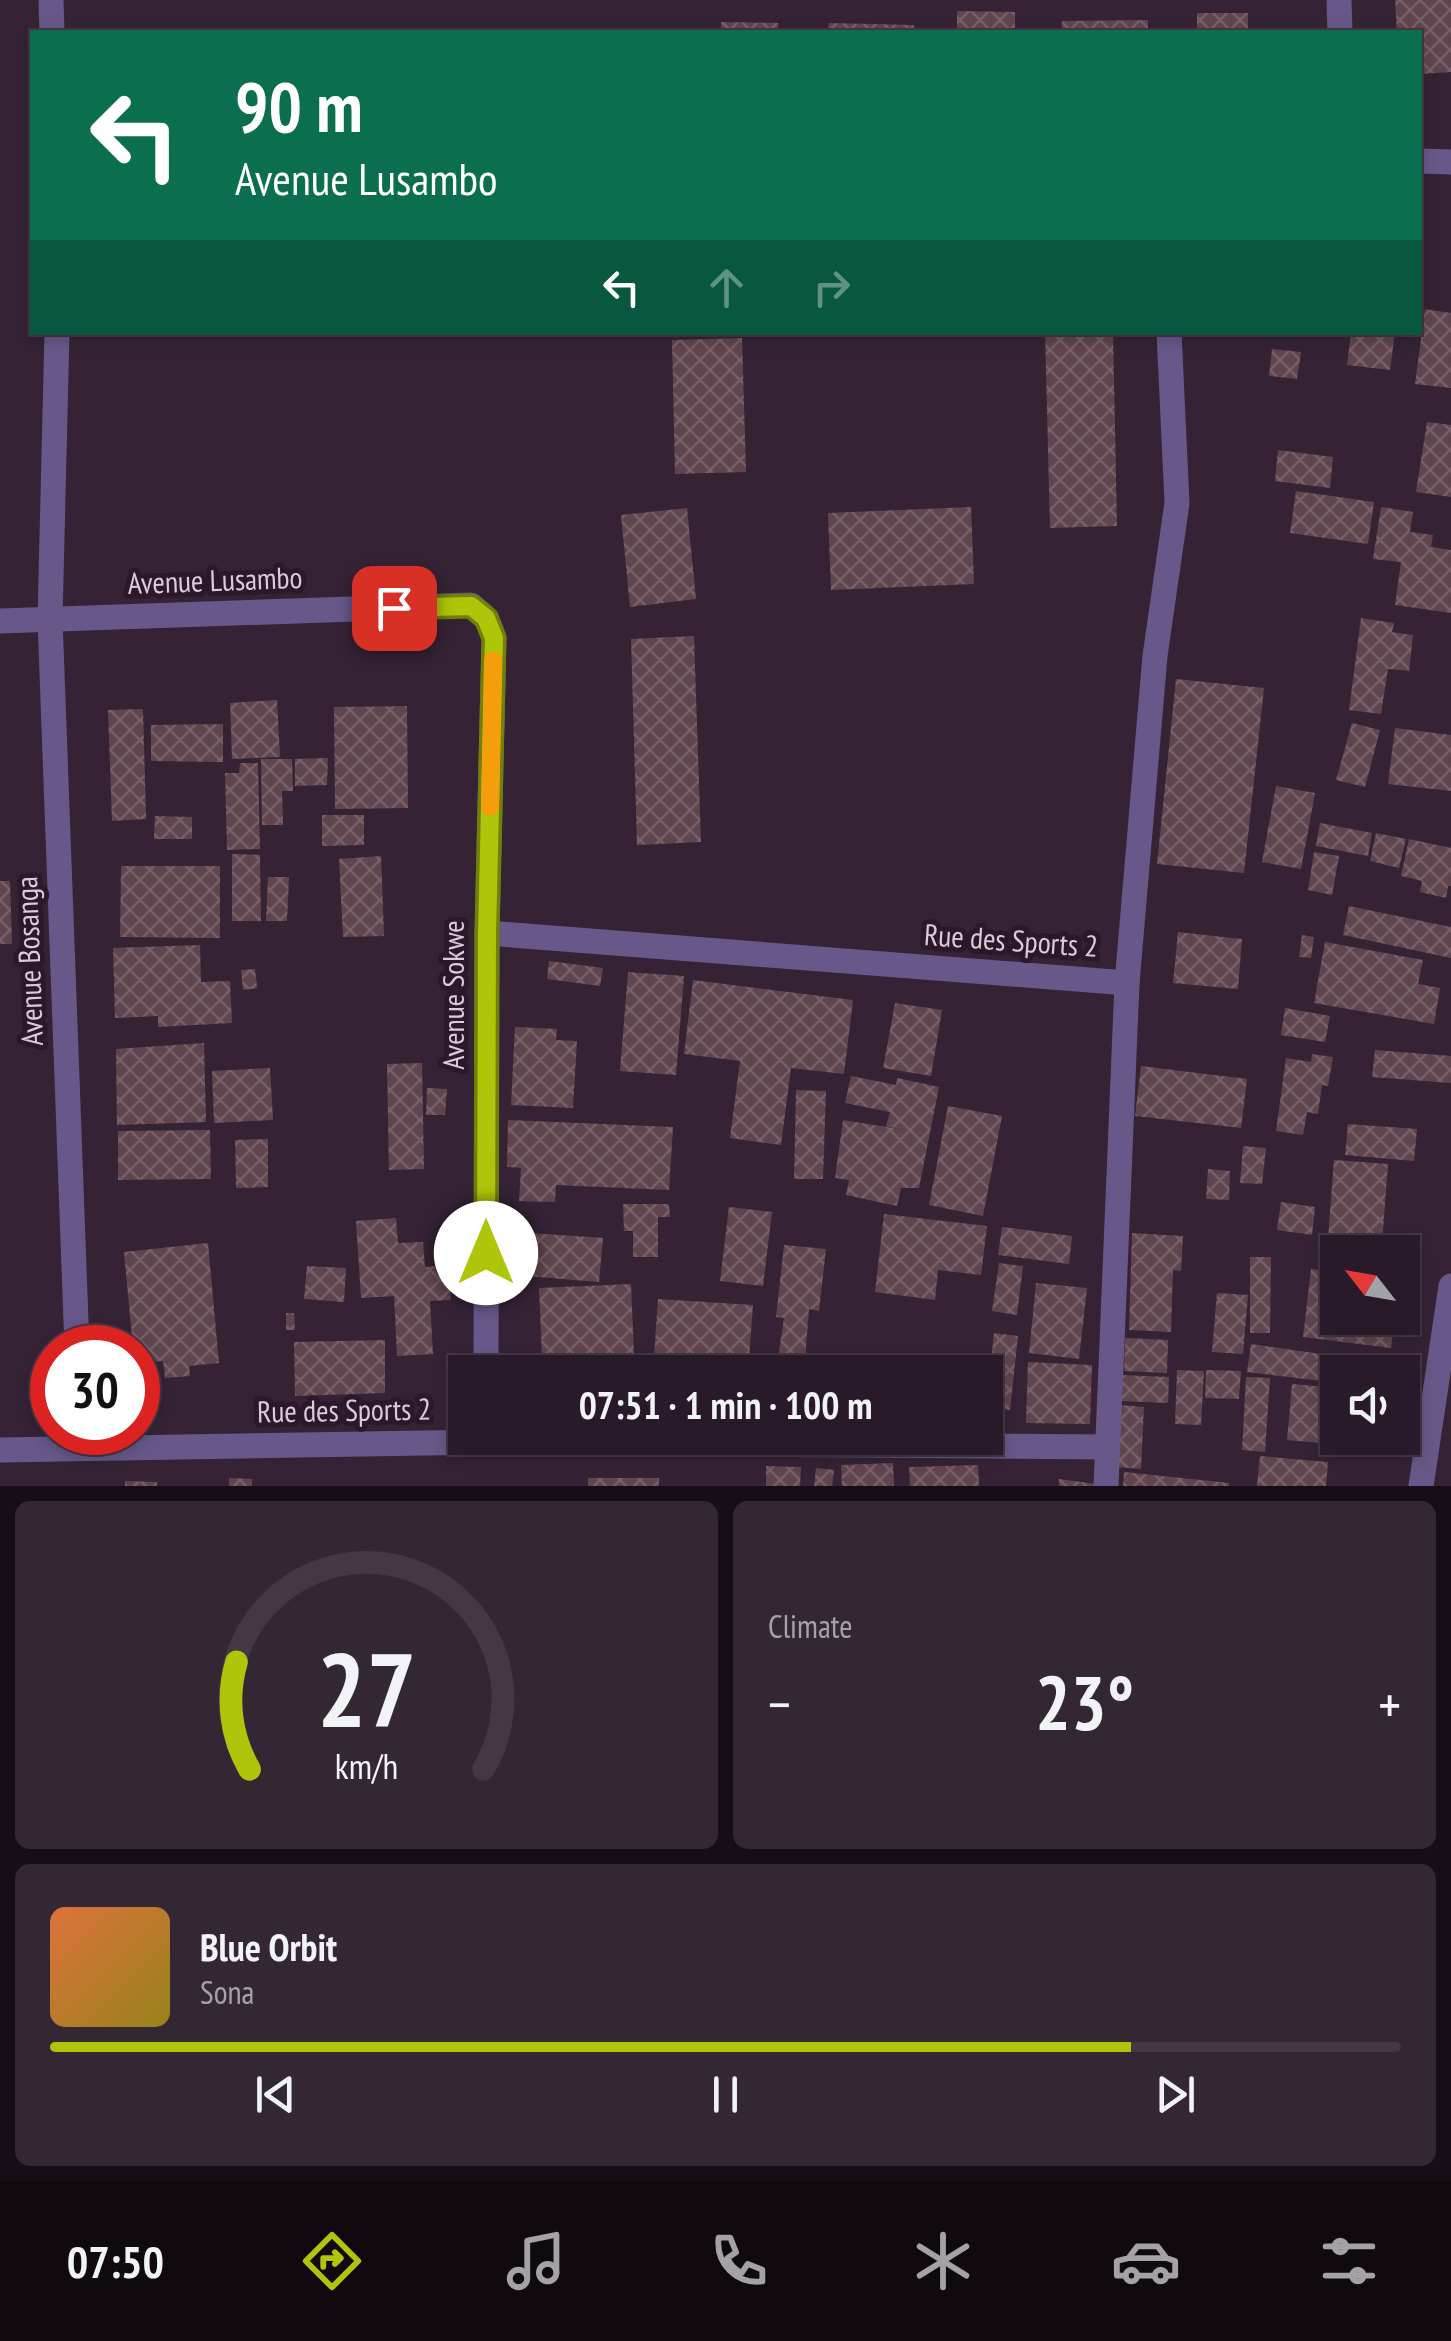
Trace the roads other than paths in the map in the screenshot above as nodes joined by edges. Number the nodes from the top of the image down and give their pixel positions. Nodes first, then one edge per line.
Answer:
1 (51, 0) edge
2 (1338, 0) edge
3 (52, 30) edge
4 (1340, 30) edge
5 (1422, 161) edge
6 (1451, 162) edge
7 (57, 335) edge
8 (1170, 335) edge
9 (486, 618) joint
10 (50, 619) junction
11 (0, 621) edge
12 (487, 934) junction
13 (1127, 983) junction
14 (1451, 1286) edge
15 (76, 1325) edge
16 (486, 1355) edge
17 (160, 1440) edge
18 (448, 1440) edge
19 (30, 1446) edge
20 (1003, 1446) edge
21 (1108, 1447) junction
22 (0, 1450) edge
23 (1106, 1486) edge
24 (1420, 1486) edge

1 - 3 street
2 - 4 street
5 - 6 street
7 - 10 street, Avenue Bosanga
8 - 13 street
9 - 10 street, Avenue Lusambo
9 - 12 street, Avenue Sokwe
10 - 11 street, Avenue Lusambo
10 - 15 street, Avenue Bosanga
12 - 13 street, Rue des Sports 2
12 - 16 street, Avenue Sokwe
13 - 21 street, Rue des Sports 2
14 - 24 street
17 - 18 street, Rue des Sports 2
19 - 22 street, Rue des Sports 2
20 - 21 street, Rue des Sports 2
21 - 23 street, Rue des Sports 2

